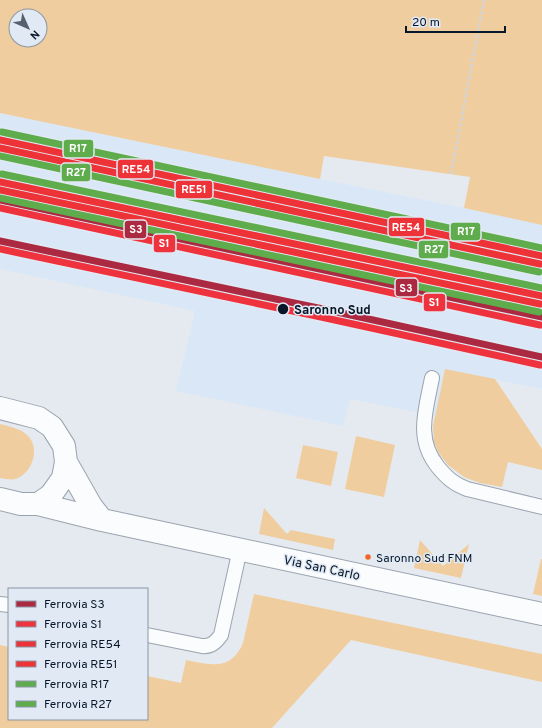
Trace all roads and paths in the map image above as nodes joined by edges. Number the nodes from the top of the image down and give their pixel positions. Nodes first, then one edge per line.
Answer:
1 (484, 0) edge
2 (451, 174) dead end
3 (432, 378) dead end
4 (0, 408) edge
5 (66, 462) junction
6 (0, 499) edge
7 (38, 504) junction
8 (542, 507) edge
9 (102, 520) junction
10 (240, 550) junction
11 (542, 614) edge
12 (148, 635) edge

1 - 2 path
3 - 8 lane
4 - 5 street
5 - 7 street
5 - 9 street
6 - 7 street, Via San Carlo
7 - 9 street, Via San Carlo
9 - 10 street, Via San Carlo
10 - 11 street, Via San Carlo
10 - 12 lane

